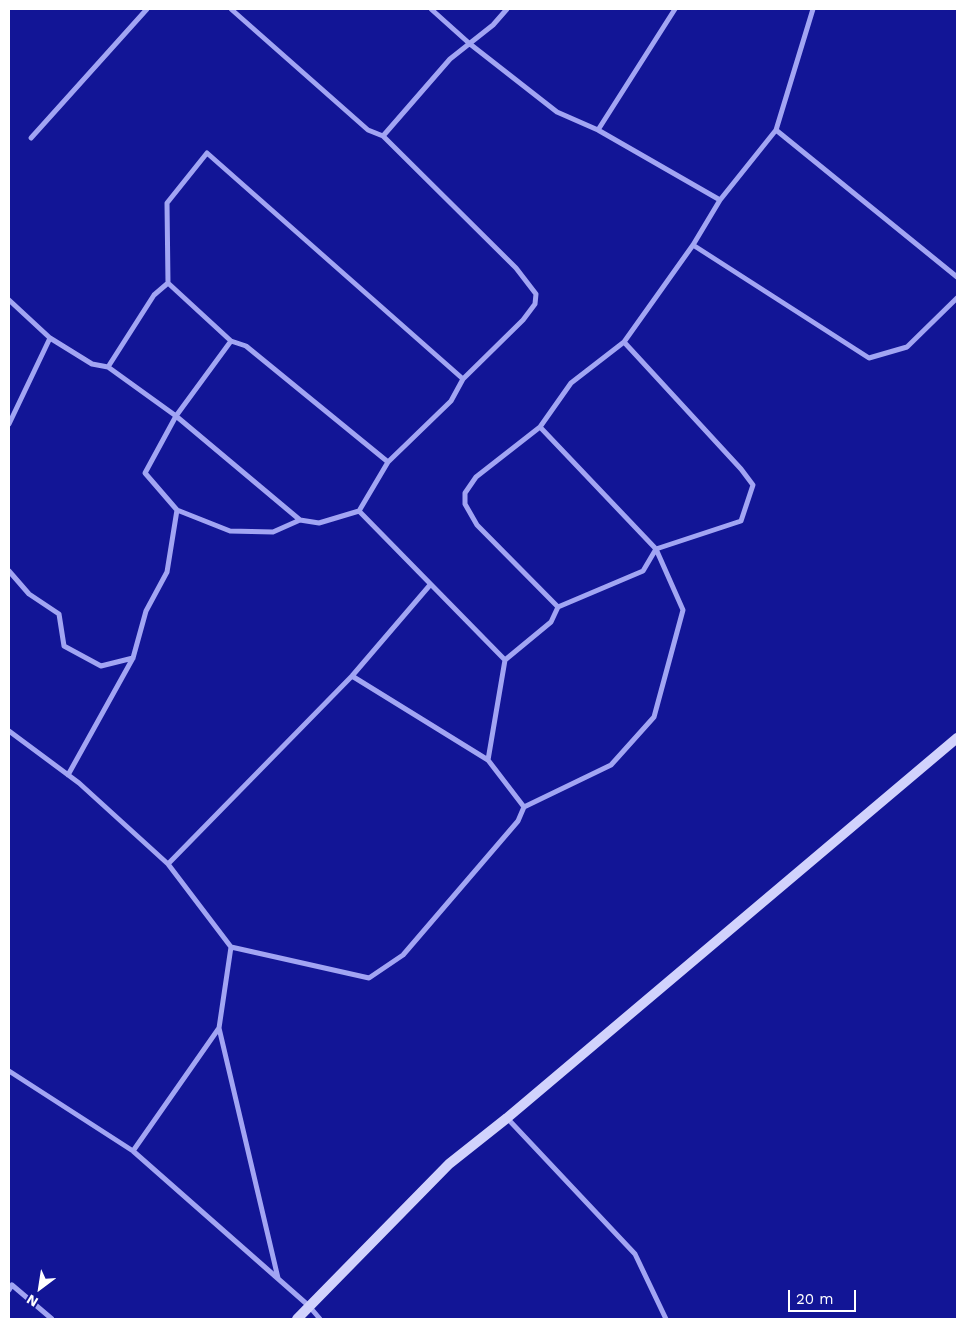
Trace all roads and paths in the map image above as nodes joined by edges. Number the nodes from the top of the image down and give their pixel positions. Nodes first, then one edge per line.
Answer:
1 (147, 9) edge
2 (232, 9) edge
3 (431, 9) edge
4 (507, 9) edge
5 (675, 9) edge
6 (814, 9) edge
7 (470, 44) junction
8 (598, 130) junction
9 (776, 130) junction
10 (383, 136) junction
11 (32, 138) dead end
12 (720, 200) junction
13 (693, 245) junction
14 (957, 277) edge
15 (168, 283) junction
16 (957, 298) edge
17 (9, 300) edge
18 (50, 338) junction
19 (231, 341) junction
20 (624, 342) junction
21 (108, 367) junction
22 (462, 378) junction
23 (176, 416) junction
24 (9, 424) edge
25 (540, 428) junction
26 (388, 462) junction
27 (176, 510) junction
28 (358, 511) junction
29 (300, 520) junction
30 (656, 549) junction
31 (9, 571) edge
32 (430, 585) junction
33 (558, 607) junction
34 (134, 658) junction
35 (505, 660) junction
36 (352, 676) junction
37 (9, 731) edge
38 (957, 738) edge
39 (488, 760) junction
40 (68, 776) junction
41 (524, 807) junction
42 (168, 864) junction
43 (230, 947) junction
44 (219, 1028) junction
45 (9, 1071) edge
46 (507, 1118) junction
47 (133, 1151) junction
48 (278, 1279) junction
49 (9, 1290) edge
50 (309, 1306) junction
51 (52, 1319) edge
52 (297, 1319) edge
53 (320, 1319) edge
54 (666, 1319) edge

1 - 11 street
2 - 10 street
3 - 7 street
4 - 7 street
5 - 8 street
6 - 9 street
7 - 8 street
7 - 10 street
8 - 12 street
9 - 12 street
9 - 14 street
10 - 22 street
12 - 13 street
13 - 16 street
13 - 20 street
15 - 19 street
15 - 21 street
15 - 22 street
17 - 18 street
18 - 21 street
18 - 24 street
19 - 23 street
19 - 26 street
20 - 25 street
20 - 30 street
21 - 23 street
22 - 26 street
23 - 27 street
23 - 29 street
25 - 30 street
25 - 33 street
26 - 28 street
27 - 29 street
27 - 34 street
28 - 29 street
28 - 32 street
30 - 33 street
30 - 41 street
31 - 34 street
32 - 35 street
32 - 36 street
33 - 35 street
34 - 40 street
35 - 39 street
36 - 39 street
36 - 42 street
37 - 40 street
38 - 46 street
39 - 41 street
40 - 42 street
41 - 43 street
42 - 43 street
43 - 44 street
44 - 47 street
44 - 48 street
45 - 47 street
46 - 50 street
46 - 54 street
47 - 48 street
48 - 50 street
49 - 51 street
50 - 52 street
50 - 53 street

